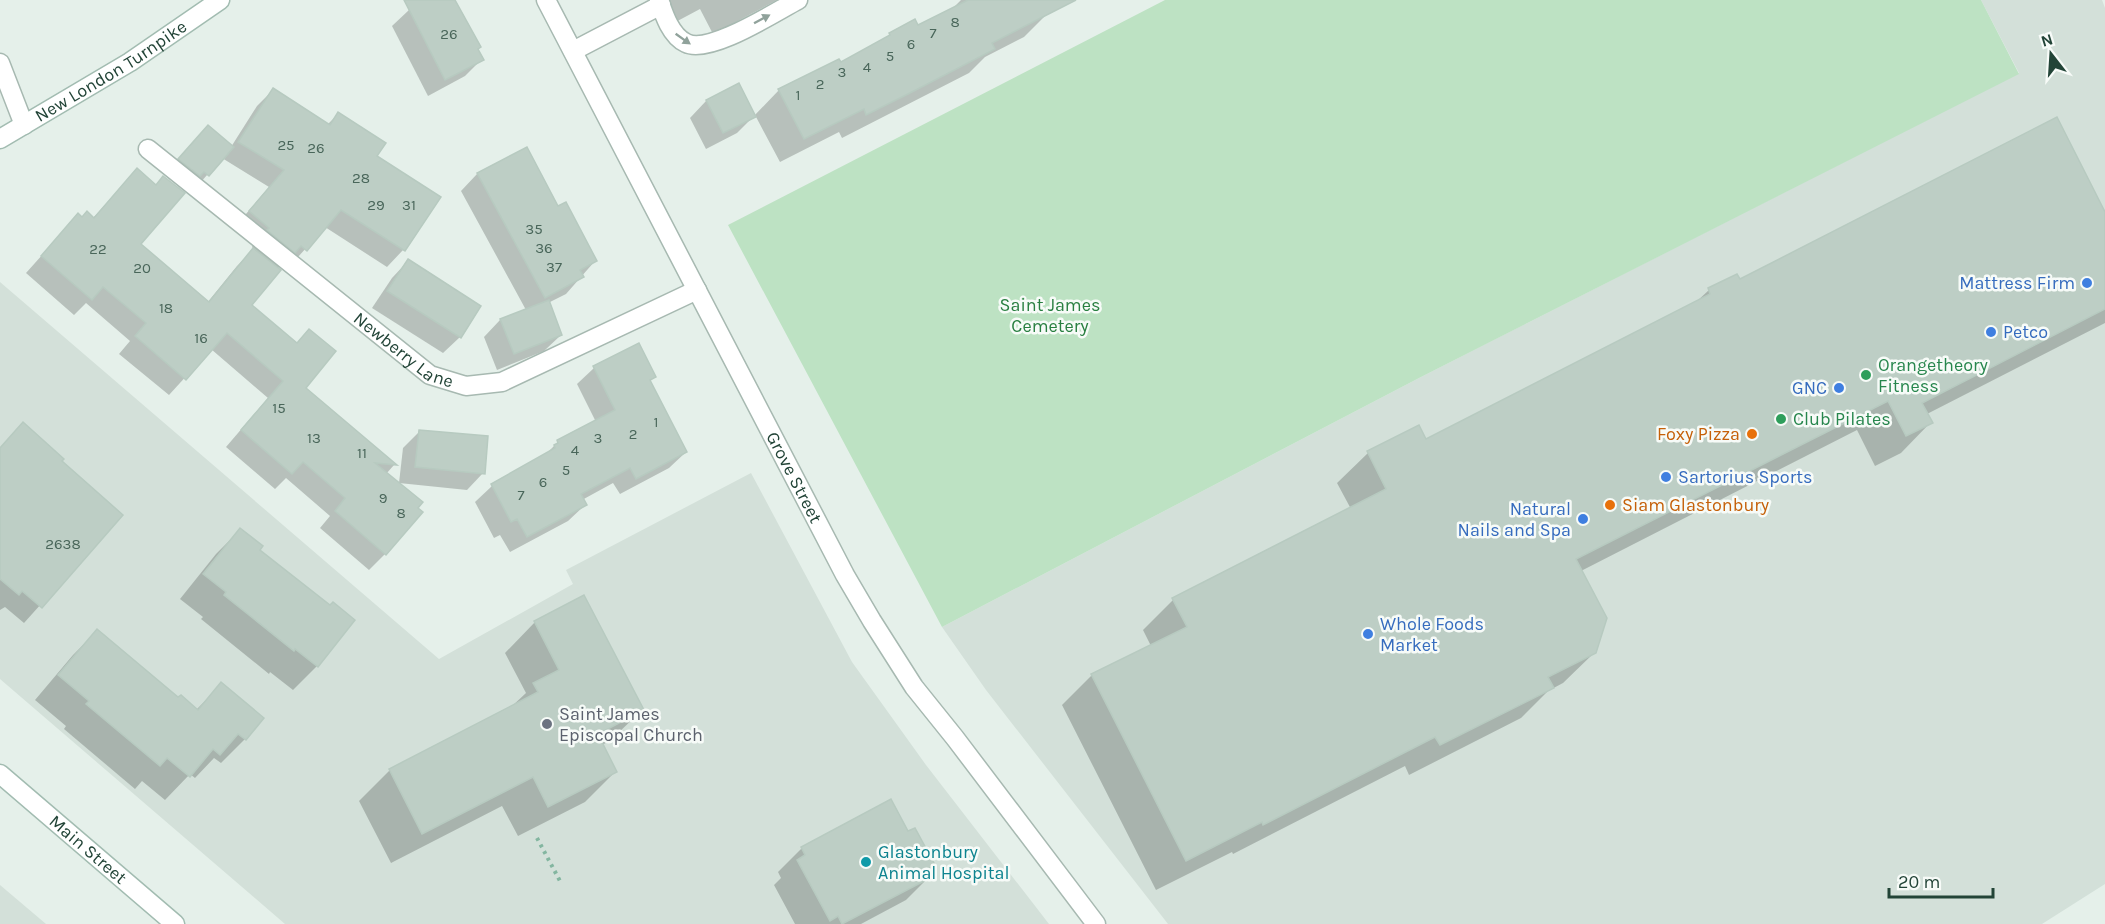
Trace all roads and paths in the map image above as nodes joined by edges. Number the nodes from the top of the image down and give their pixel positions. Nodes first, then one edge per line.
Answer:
1 (220, 0) edge
2 (546, 0) edge
3 (798, 0) edge
4 (660, 2) edge
5 (573, 51) junction
6 (0, 63) edge
7 (24, 125) junction
8 (0, 139) edge
9 (148, 149) dead end
10 (697, 290) junction
11 (0, 774) edge
12 (537, 837) dead end
13 (560, 881) dead end
14 (175, 924) edge
15 (1096, 924) edge

1 - 7 street, New London Turnpike
2 - 5 street, Grove Street
4 -> 3 street
4 - 5 street
5 - 10 street, Grove Street
6 - 7 street
7 - 8 street, New London Turnpike
9 - 10 street, Newberry Lane
10 - 15 street, Grove Street
11 - 14 street, Main Street
12 - 13 path

